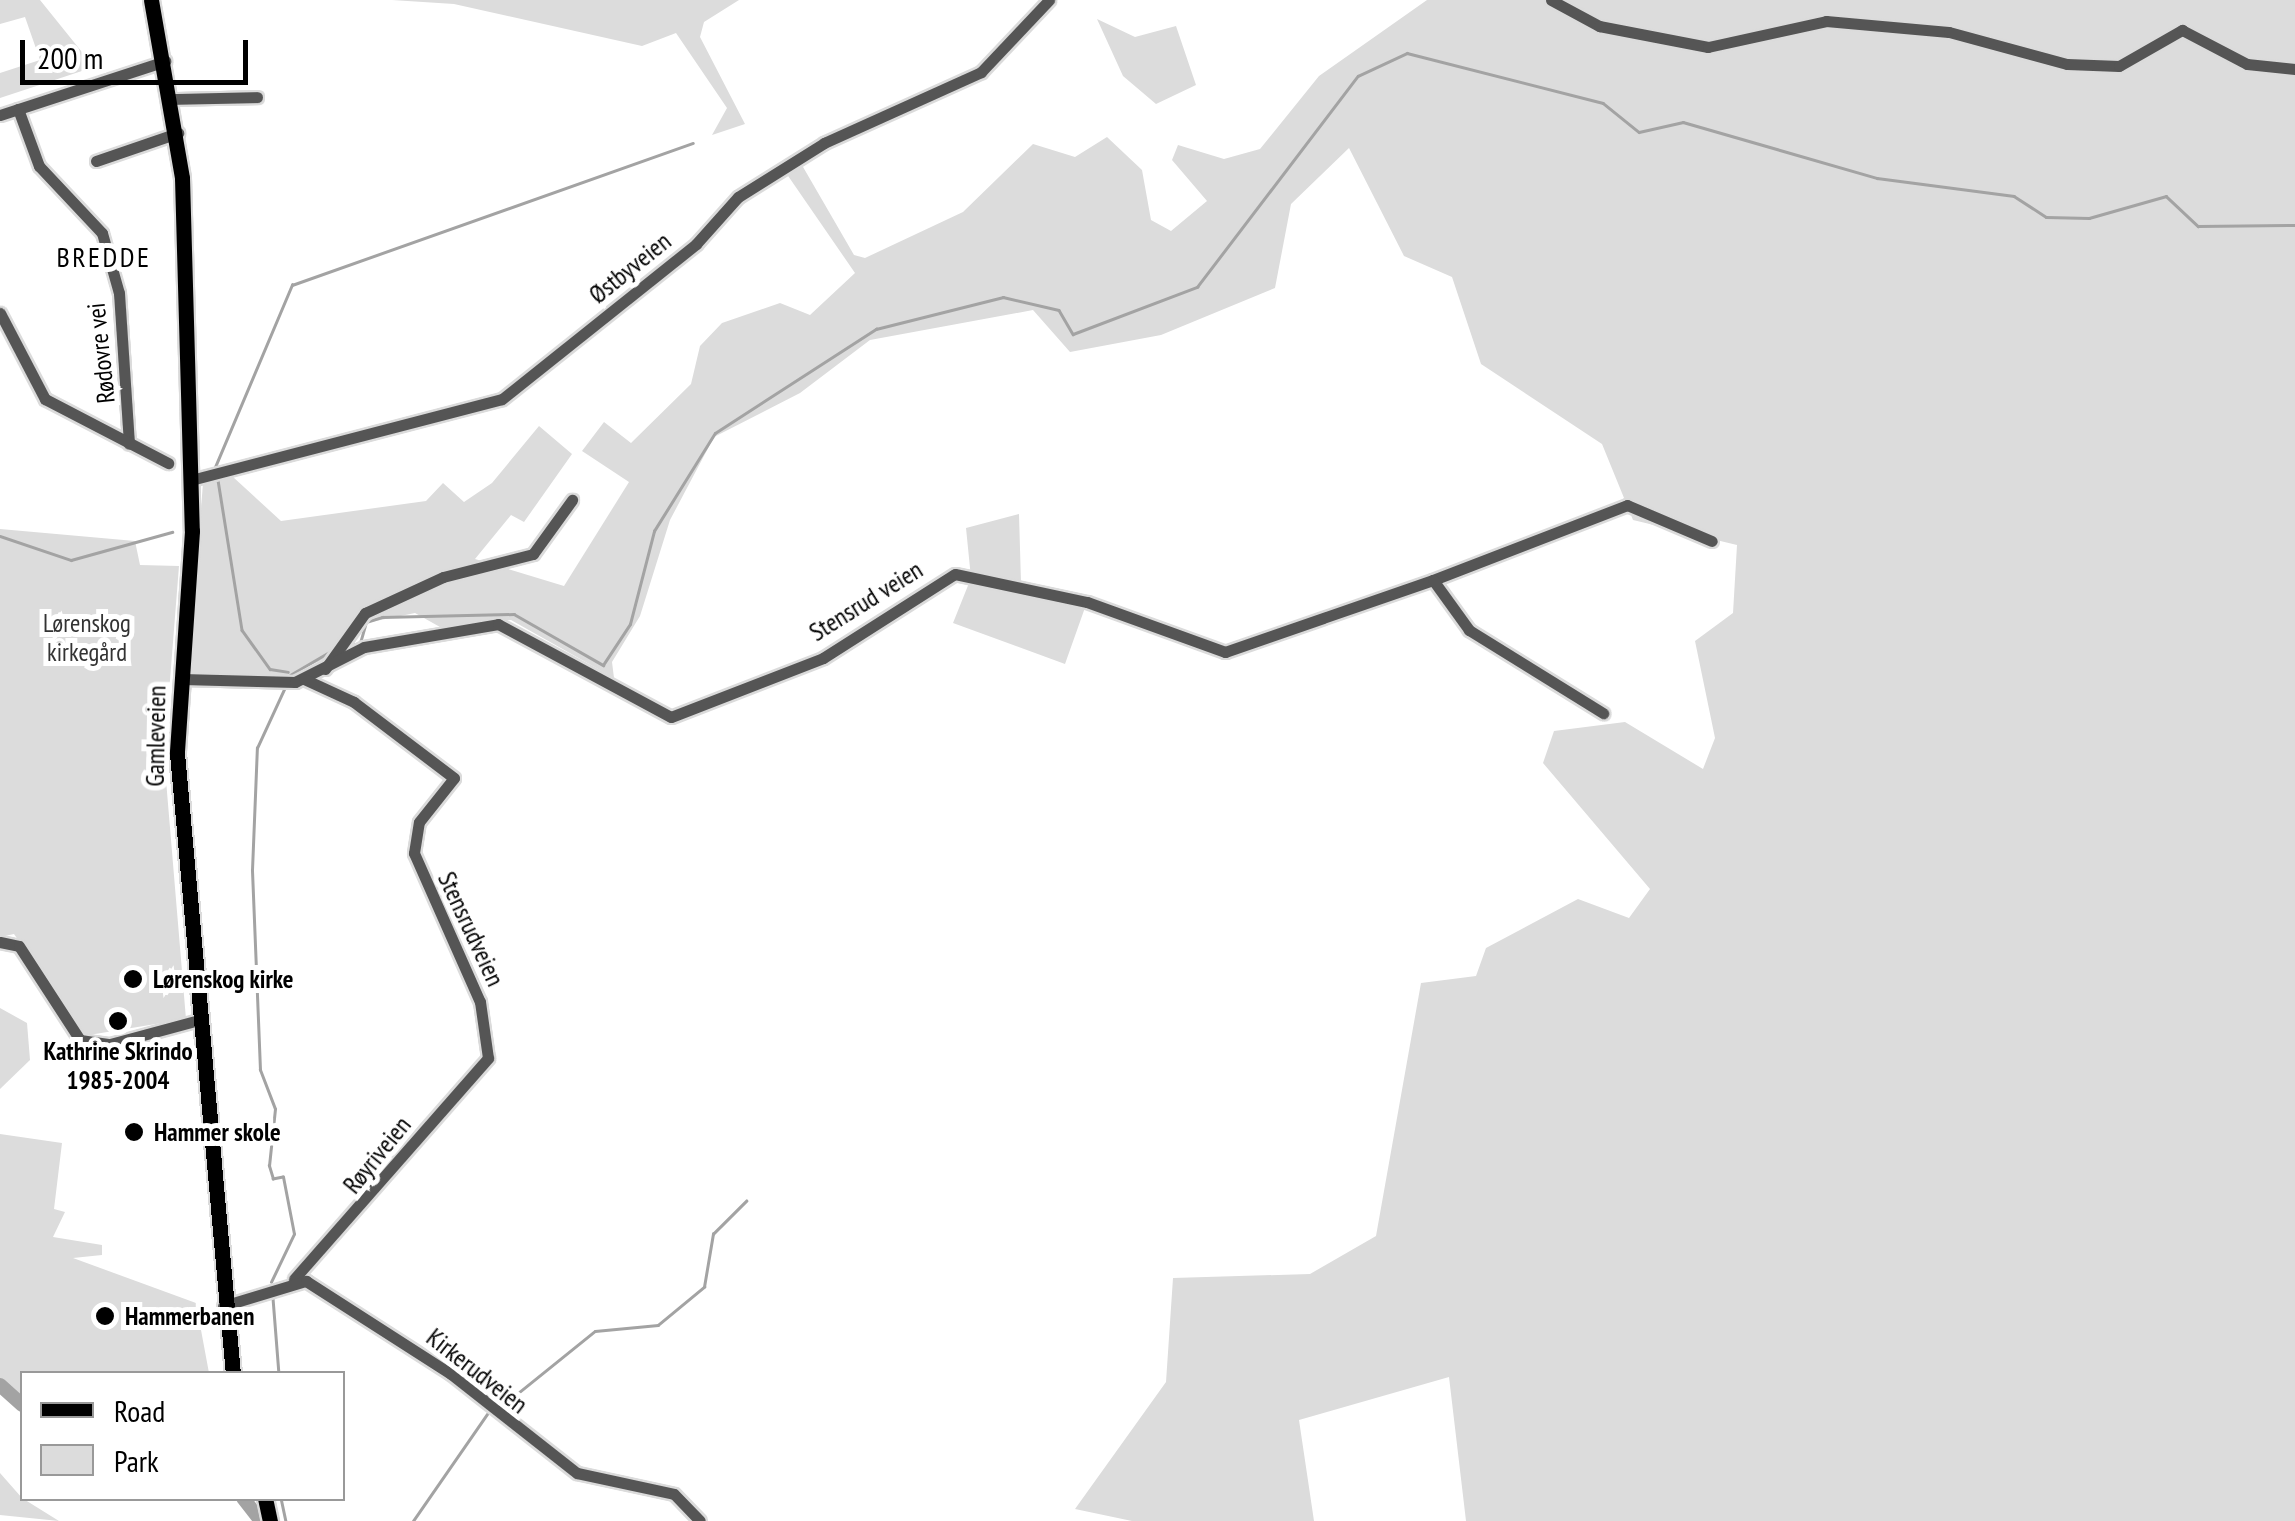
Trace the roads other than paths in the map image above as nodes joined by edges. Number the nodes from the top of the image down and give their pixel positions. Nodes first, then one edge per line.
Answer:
1 (151, 0) edge
2 (1049, 0) edge
3 (1551, 0) edge
4 (165, 61) junction
5 (2295, 69) edge
6 (257, 97) dead end
7 (172, 98) junction
8 (18, 109) junction
9 (0, 114) edge
10 (178, 133) junction
11 (96, 161) dead end
12 (0, 312) edge
13 (129, 444) junction
14 (168, 463) dead end
15 (191, 480) junction
16 (572, 500) dead end
17 (1712, 541) dead end
18 (1433, 580) junction
19 (324, 668) junction
20 (182, 679) junction
21 (304, 679) junction
22 (1603, 713) dead end
23 (0, 942) edge
24 (199, 1020) junction
25 (488, 1054) joint
26 (294, 1279) junction
27 (223, 1306) junction
28 (234, 1371) edge
29 (700, 1521) edge

1 - 4 main road, Gamleveien
2 - 15 street, Østbyveien
3 - 5 street
4 - 7 main road, Gamleveien
4 - 8 street
6 - 7 street
7 - 10 main road, Gamleveien
8 - 9 street
8 - 13 street, Rødovre vei
10 - 11 street
10 - 15 main road, Gamleveien
12 - 13 street
13 - 14 street
15 - 20 main road, Gamleveien
16 - 19 street
17 - 18 street, Stensrud veien
18 - 19 street, Stensrud veien
18 - 22 street
19 - 21 street, Stensrud veien
20 - 21 street, Stensrud veien
20 - 24 main road, Gamleveien
21 - 25 street, Stensrudveien
23 - 24 street
24 - 27 main road, Gamleveien
25 - 26 street, Røyriveien
26 - 27 street
26 - 29 street, Kirkerudveien
27 - 28 main road, Gamleveien

